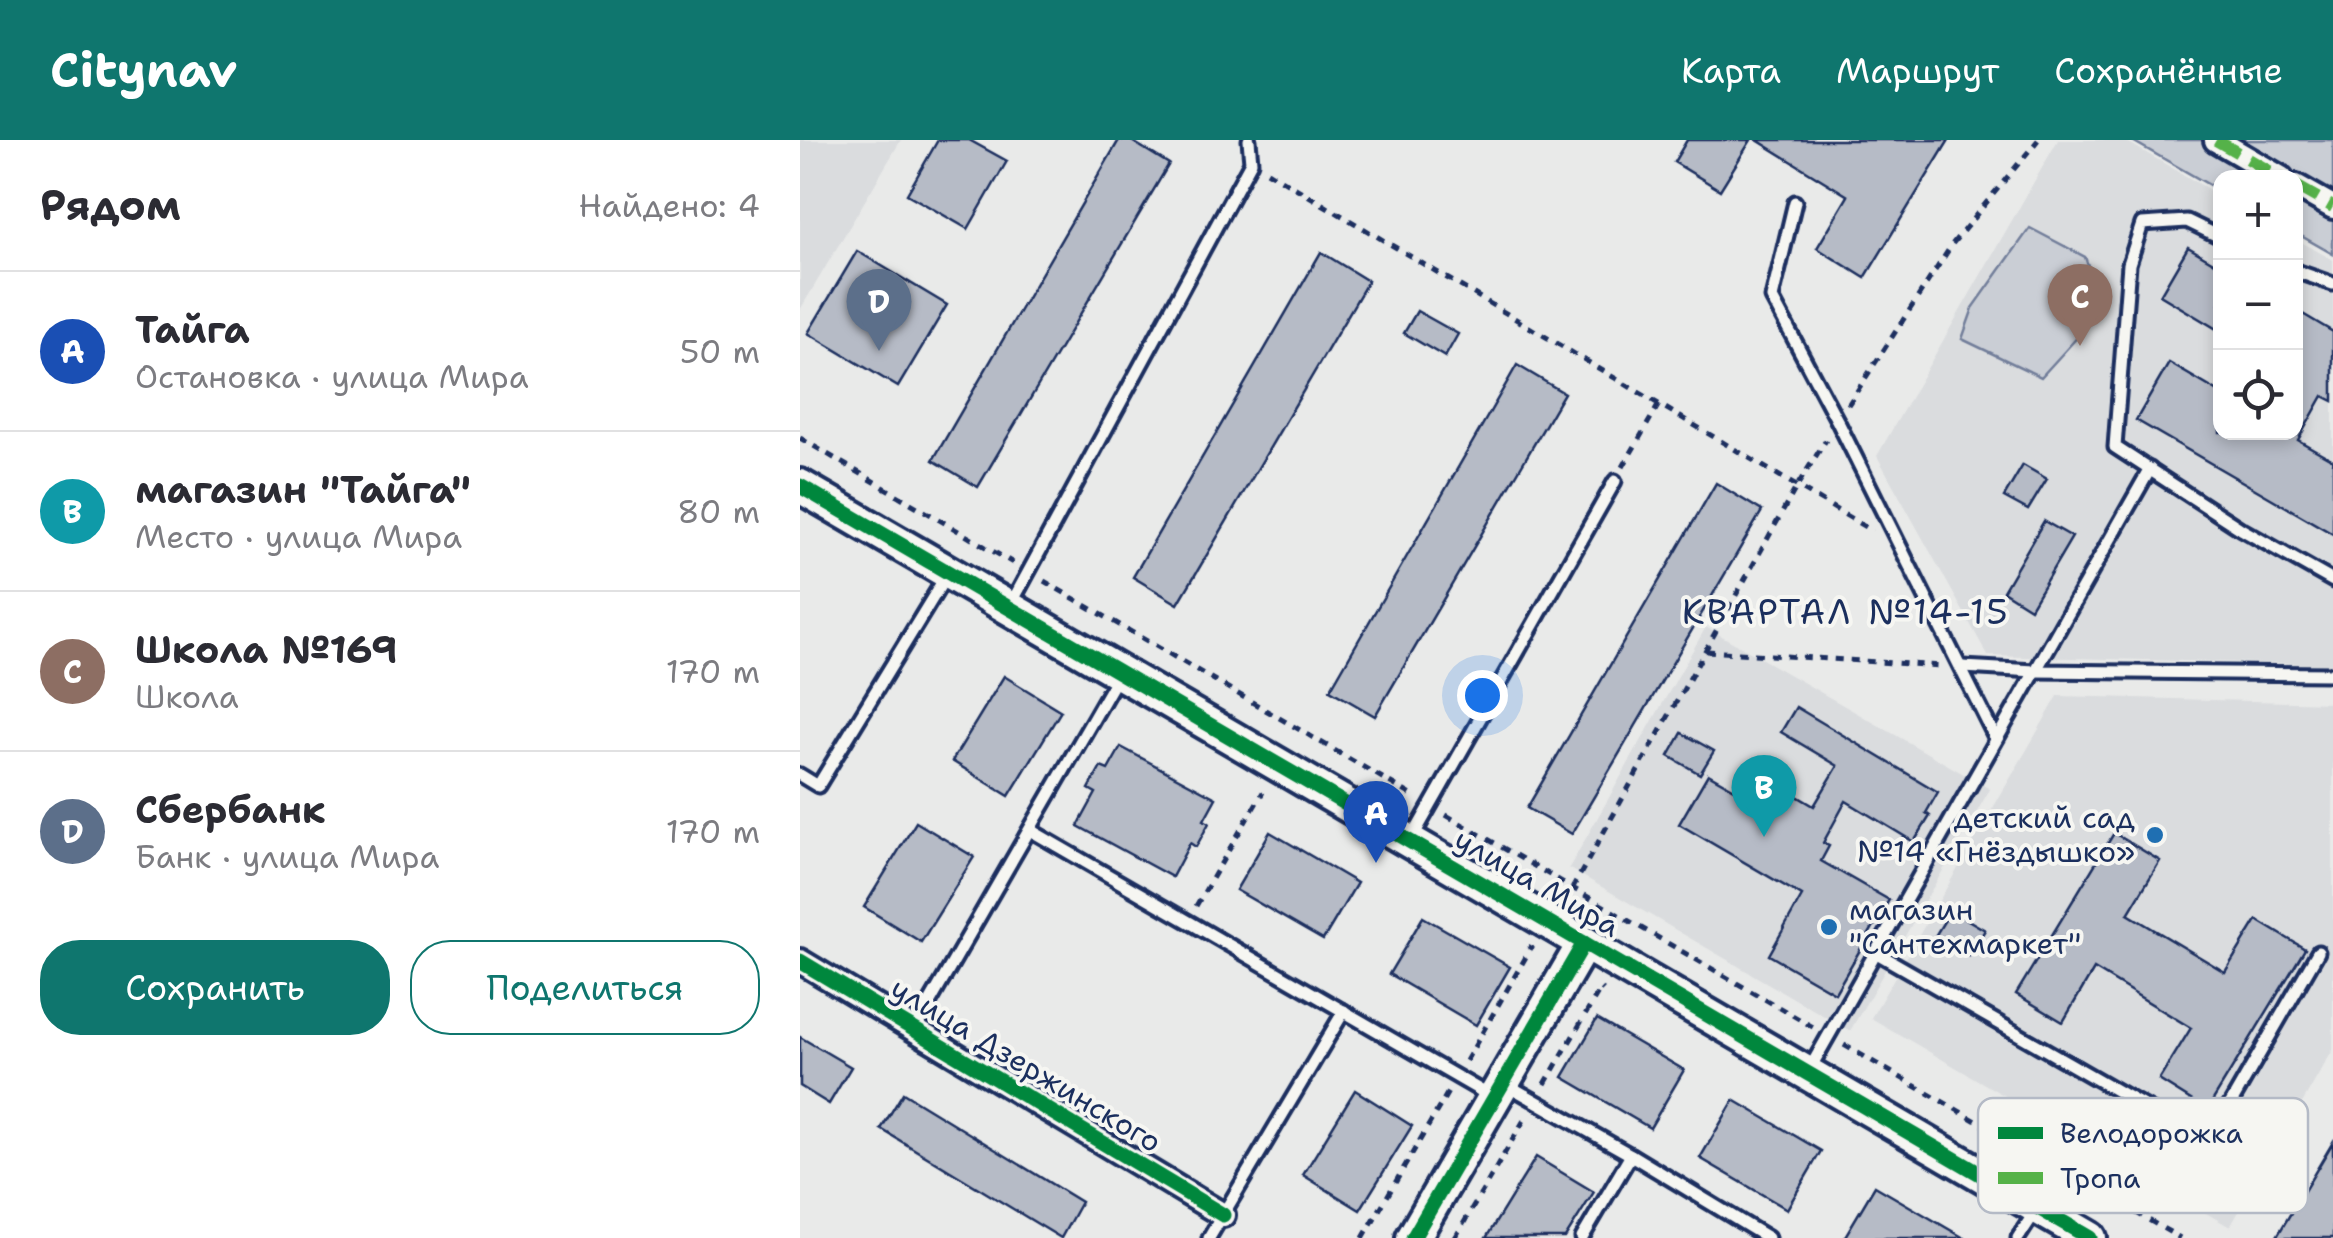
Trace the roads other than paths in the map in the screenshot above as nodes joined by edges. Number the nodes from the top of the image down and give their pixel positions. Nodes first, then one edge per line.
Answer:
1 (1249, 140) edge
2 (2216, 140) edge
3 (2267, 170) edge
4 (2303, 190) edge
5 (1795, 202) dead end
6 (2333, 208) edge
7 (2213, 234) edge
8 (2303, 273) edge
9 (2333, 284) edge
10 (2150, 469) junction
11 (1615, 481) road end
12 (800, 486) edge
13 (948, 572) junction
14 (2333, 581) edge
15 (1008, 607) junction
16 (1962, 667) junction
17 (2035, 671) junction
18 (1120, 673) junction
19 (2333, 674) edge
20 (1996, 739) junction
21 (800, 776) edge
22 (1030, 830) junction
23 (1410, 841) junction
24 (1584, 942) junction
25 (1875, 952) junction
26 (2318, 952) dead end
27 (800, 961) edge
28 (1344, 1012) junction
29 (914, 1030) junction
30 (1807, 1073) junction
31 (1498, 1090) junction
32 (2130, 1098) edge
33 (2234, 1098) edge
34 (1630, 1155) junction
35 (1978, 1172) edge
36 (2034, 1213) edge
37 (2048, 1213) edge
38 (1223, 1215) junction
39 (1210, 1238) edge
40 (1412, 1238) edge
41 (1582, 1238) edge
42 (1768, 1238) edge
43 (2018, 1238) edge
44 (2090, 1238) edge

1 - 15 lane
2 - 3 street
4 - 6 street
5 - 16 lane
7 - 10 lane
8 - 9 lane
10 - 14 lane
10 - 17 lane
11 - 23 lane
12 - 13 street, улица Мира
13 - 15 street, улица Мира
13 - 21 lane
15 - 18 street, улица Мира
16 - 17 lane
16 - 20 lane
17 - 19 lane
17 - 20 lane
18 - 22 lane
18 - 23 street, улица Мира
20 - 25 lane
22 - 28 lane
22 - 29 lane
23 - 24 street, улица Мира
24 - 30 street, улица Мира
24 - 31 street
25 - 30 lane
25 - 32 lane
26 - 33 lane
27 - 29 street, улица Дзержинского
28 - 31 lane
28 - 38 lane
29 - 38 street, улица Дзержинского
30 - 35 street, улица Мира
31 - 34 lane
31 - 40 street
34 - 41 lane
34 - 42 lane
36 - 43 lane
37 - 44 street, улица Мира
38 - 39 lane

